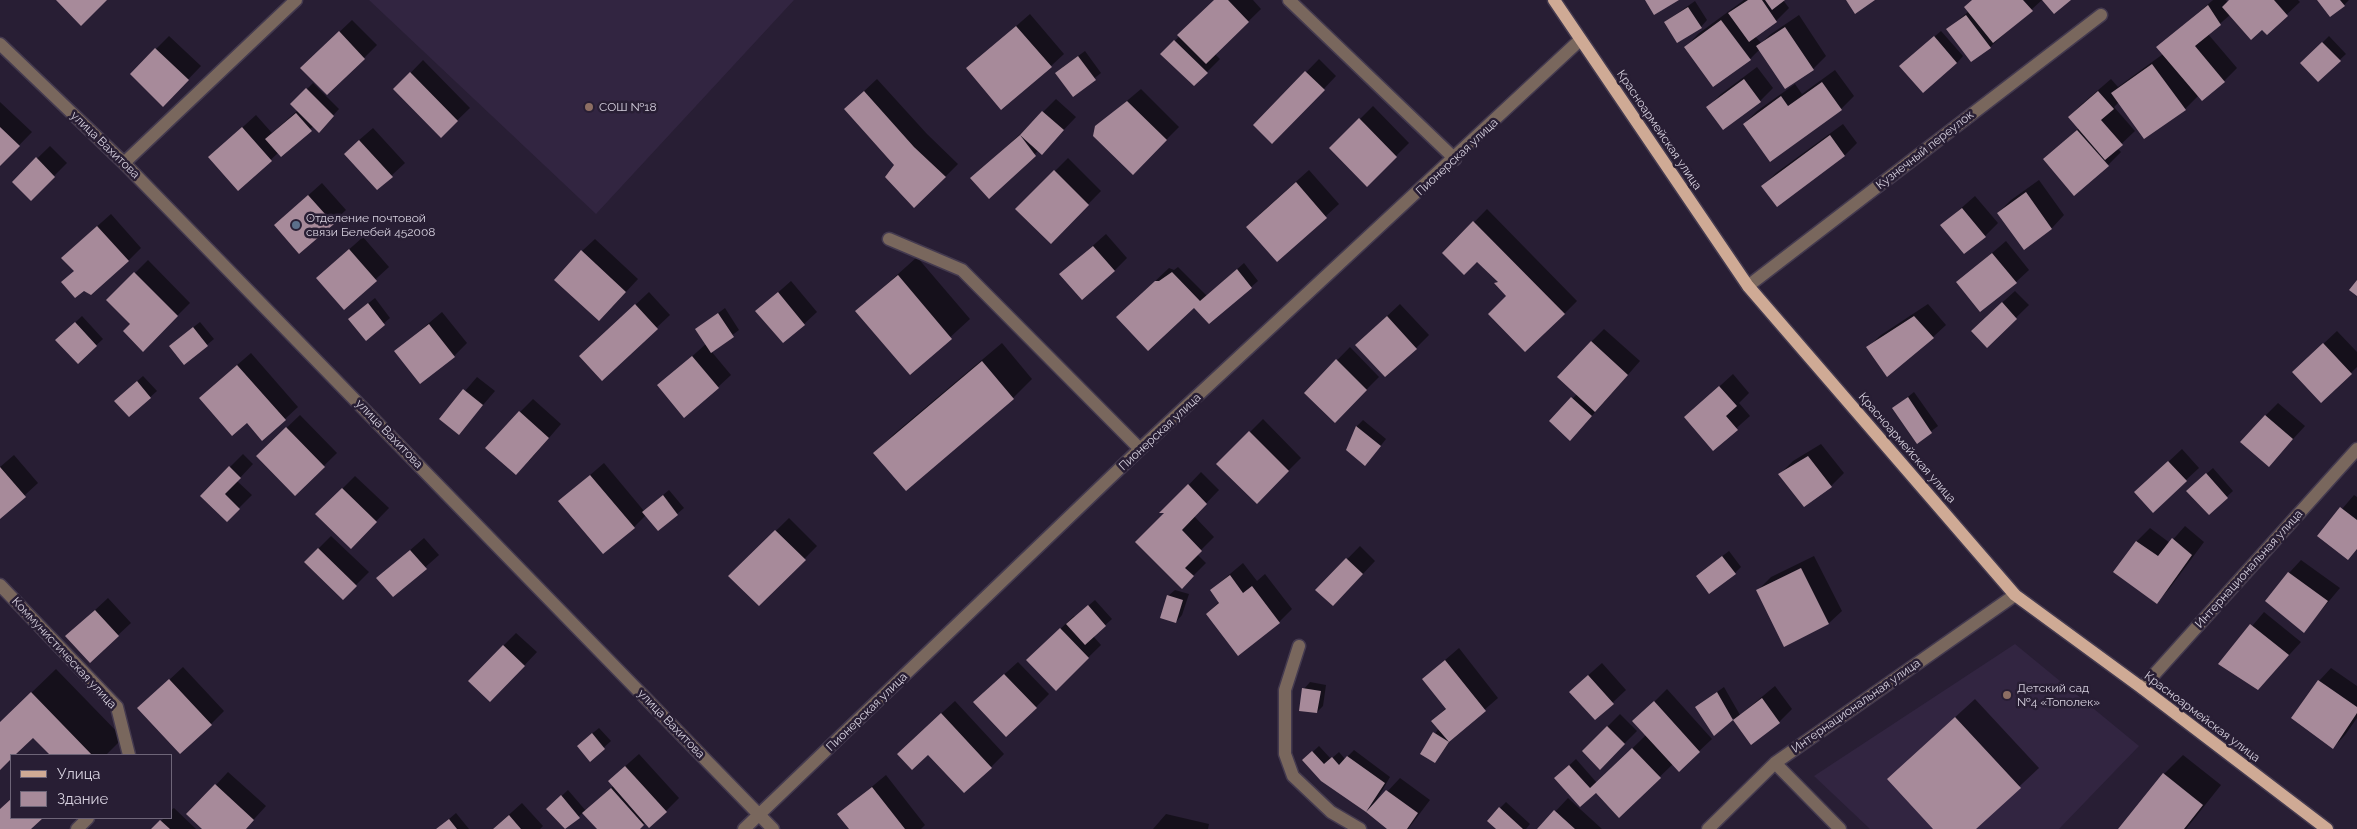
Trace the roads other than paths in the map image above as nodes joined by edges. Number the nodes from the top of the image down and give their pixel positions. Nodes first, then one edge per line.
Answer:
1 (296, 0) edge
2 (1289, 0) edge
3 (1554, 0) edge
4 (2102, 15) dead end
5 (1580, 40) junction
6 (0, 44) edge
7 (1455, 159) junction
8 (124, 163) junction
9 (889, 240) dead end
10 (1748, 286) junction
11 (1140, 449) junction
12 (2357, 450) edge
13 (0, 584) edge
14 (2015, 595) junction
15 (1299, 646) dead end
16 (2142, 688) junction
17 (129, 754) edge
18 (1775, 763) junction
19 (760, 815) junction
20 (87, 819) edge
21 (77, 829) edge
22 (744, 829) edge
23 (773, 829) edge
24 (1360, 829) edge
25 (1708, 829) edge
26 (1840, 829) edge
27 (2327, 829) edge

1 - 8 street
2 - 7 street
3 - 5 main road, Красноармейская улица
4 - 10 street, Кузнечный переулок
5 - 7 street, Пионерская улица
5 - 10 main road, Красноармейская улица
6 - 8 street, улица Вахитова
7 - 11 street, Пионерская улица
8 - 19 street, улица Вахитова
9 - 11 street
10 - 14 main road, Красноармейская улица
11 - 19 street, Пионерская улица
12 - 16 street, Интернациональная улица
13 - 17 street, Коммунистическая улица
14 - 16 main road, Красноармейская улица
14 - 18 street, Интернациональная улица
15 - 24 street
16 - 27 main road, Красноармейская улица
18 - 25 street, Интернациональная улица
18 - 26 street
19 - 22 street, Пионерская улица
19 - 23 street, улица Вахитова
20 - 21 street

